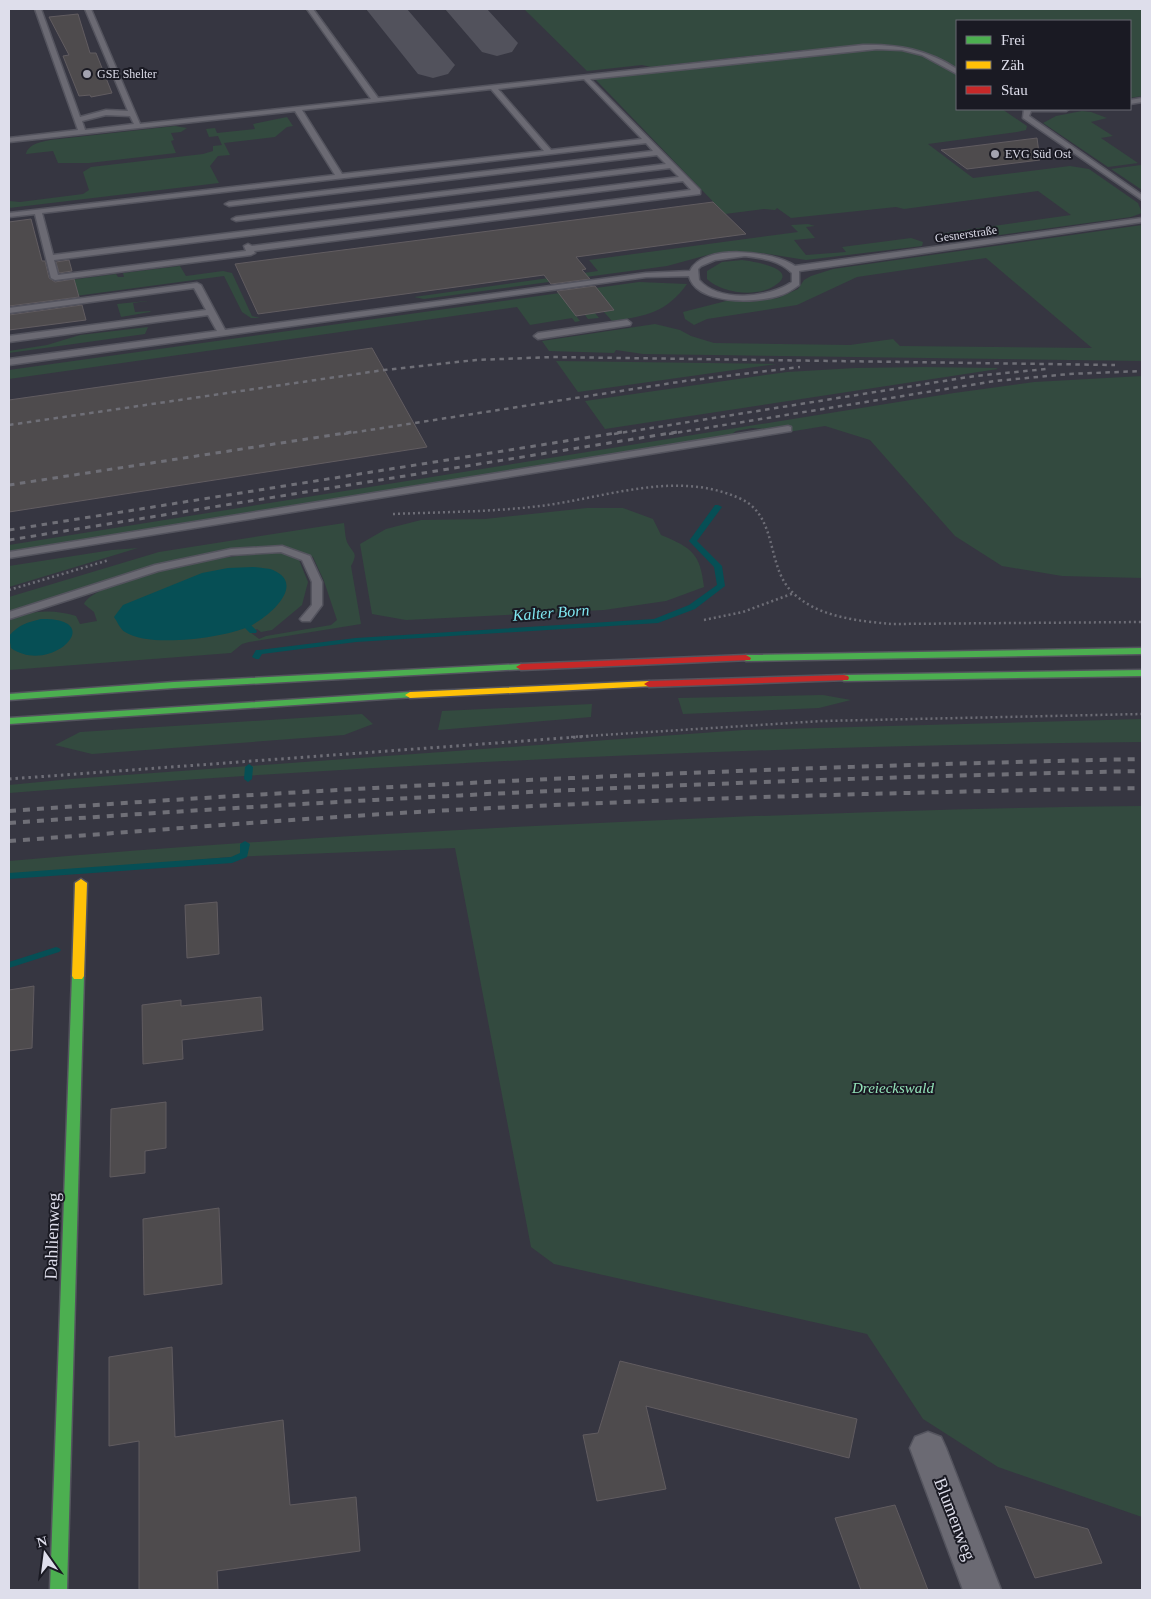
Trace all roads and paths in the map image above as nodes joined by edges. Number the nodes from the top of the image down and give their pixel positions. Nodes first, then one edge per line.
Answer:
1 (38, 9) edge
2 (88, 9) edge
3 (310, 9) edge
4 (956, 71) edge
5 (584, 76) junction
6 (492, 86) junction
7 (375, 99) junction
8 (297, 108) junction
9 (1027, 110) edge
10 (133, 114) junction
11 (79, 120) junction
12 (138, 126) junction
13 (82, 132) junction
14 (9, 140) edge
15 (647, 141) junction
16 (549, 152) junction
17 (659, 153) junction
18 (671, 166) junction
19 (339, 176) junction
20 (684, 179) junction
21 (222, 190) junction
22 (1142, 198) edge
23 (229, 204) junction
24 (38, 211) junction
25 (9, 214) edge
26 (236, 220) junction
27 (1142, 220) edge
28 (243, 234) junction
29 (251, 251) junction
30 (50, 258) junction
31 (793, 269) junction
32 (692, 273) junction
33 (9, 310) edge
34 (211, 312) junction
35 (627, 323) dead end
36 (222, 332) junction
37 (538, 336) dead end
38 (9, 339) edge
39 (9, 362) edge
40 (788, 429) dead end
41 (386, 514) dead end
42 (9, 555) edge
43 (118, 557) dead end
44 (9, 590) edge
45 (794, 593) junction
46 (9, 616) edge
47 (306, 619) dead end
48 (704, 620) dead end
49 (1142, 622) edge
50 (1142, 651) edge
51 (1142, 673) edge
52 (9, 697) edge
53 (1142, 714) edge
54 (9, 721) edge
55 (9, 779) edge
56 (81, 883) dead end
57 (928, 1448) dead end
58 (58, 1590) edge
59 (982, 1590) edge

1 - 11 lane
2 - 10 lane
3 - 7 lane
4 - 5 lane
5 - 6 lane
5 - 15 lane
6 - 7 lane
6 - 16 lane
7 - 8 lane
8 - 12 lane
8 - 19 lane
9 - 22 lane
10 - 11 lane
10 - 12 lane
11 - 13 lane
12 - 13 lane
13 - 14 lane
15 - 16 lane
15 - 17 lane
16 - 19 lane
17 - 18 lane
17 - 23 lane
18 - 20 lane
18 - 26 lane
19 - 21 lane
20 - 28 lane
20 - 29 lane
21 - 23 lane
21 - 24 lane
23 - 26 lane
24 - 25 lane
24 - 30 lane
26 - 28 lane
27 - 31 lane, Gesnerstraße
28 - 29 lane
28 - 30 lane
29 - 30 lane
31 - 32 lane
31 - 32 lane
32 - 36 lane
33 - 34 lane
34 - 36 lane
34 - 38 lane
35 - 37 lane
36 - 39 lane
40 - 42 lane
41 - 45 path
43 - 44 path
45 - 48 path
45 - 49 path
46 - 47 lane
50 - 52 main road
51 - 54 main road
53 - 55 path
56 - 58 main road, Dahlienweg
57 - 59 street, Blumenweg

